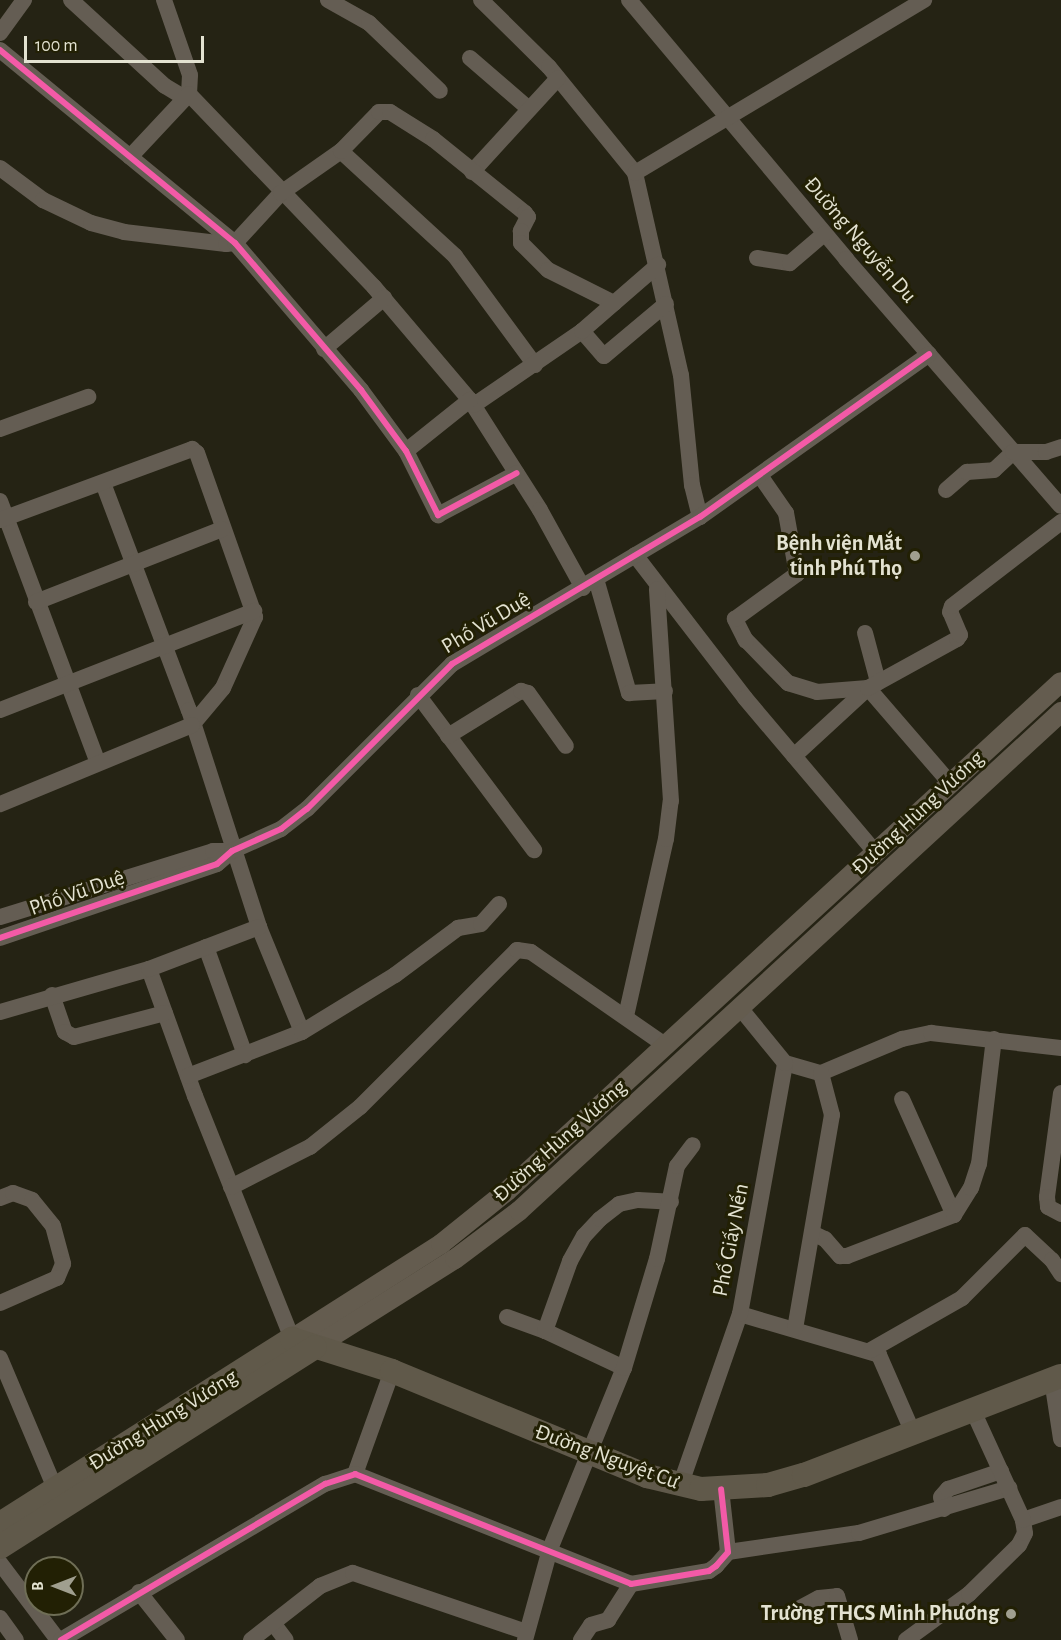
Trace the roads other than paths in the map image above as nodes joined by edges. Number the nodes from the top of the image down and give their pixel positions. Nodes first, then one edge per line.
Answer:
1 (24, 0) edge
2 (71, 0) edge
3 (164, 0) edge
4 (328, 0) edge
5 (481, 0) edge
6 (629, 0) edge
7 (924, 0) edge
8 (0, 33) edge
9 (0, 50) edge
10 (470, 58) dead end
11 (558, 78) junction
12 (440, 91) dead end
13 (187, 96) junction
14 (529, 109) junction
15 (729, 119) junction
16 (341, 151) junction
17 (130, 157) junction
18 (0, 168) edge
19 (471, 172) junction
20 (635, 173) junction
21 (281, 193) junction
22 (824, 234) junction
23 (235, 243) junction
24 (757, 258) dead end
25 (658, 265) junction
26 (384, 298) junction
27 (614, 303) junction
28 (666, 304) junction
29 (582, 331) junction
30 (324, 349) junction
31 (929, 354) junction
32 (535, 364) junction
33 (88, 397) dead end
34 (472, 403) junction
35 (0, 429) edge
36 (1061, 447) edge
37 (406, 451) junction
38 (1013, 452) junction
39 (517, 473) junction
40 (761, 477) junction
41 (103, 483) junction
42 (946, 490) dead end
43 (1061, 506) edge
44 (2, 513) edge
45 (700, 517) junction
46 (1061, 522) edge
47 (222, 529) junction
48 (635, 555) junction
49 (133, 565) junction
50 (589, 583) junction
51 (657, 589) junction
52 (36, 602) junction
53 (254, 611) junction
54 (865, 633) dead end
55 (164, 645) junction
56 (1061, 682) edge
57 (67, 683) junction
58 (873, 685) junction
59 (665, 692) junction
60 (418, 695) junction
61 (0, 710) edge
62 (1061, 712) edge
63 (192, 725) junction
64 (448, 736) junction
65 (566, 746) dead end
66 (794, 756) junction
67 (98, 761) junction
68 (950, 783) junction
69 (0, 804) edge
70 (534, 850) dead end
71 (232, 851) junction
72 (876, 853) junction
73 (499, 904) dead end
74 (0, 917) edge
75 (258, 927) junction
76 (0, 938) edge
77 (206, 947) junction
78 (149, 969) junction
79 (740, 978) junction
80 (52, 995) junction
81 (748, 1003) junction
82 (0, 1012) edge
83 (165, 1013) junction
84 (626, 1016) junction
85 (302, 1032) junction
86 (994, 1039) junction
87 (666, 1046) junction
88 (1061, 1048) edge
89 (244, 1055) junction
90 (785, 1063) junction
91 (821, 1072) junction
92 (188, 1076) junction
93 (1061, 1093) edge
94 (902, 1099) dead end
95 (693, 1145) dead end
96 (231, 1187) junction
97 (0, 1198) edge
98 (671, 1202) junction
99 (954, 1215) junction
100 (1061, 1215) edge
101 (812, 1233) junction
102 (1061, 1274) edge
103 (0, 1303) edge
104 (740, 1314) junction
105 (507, 1317) dead end
106 (795, 1329) junction
107 (545, 1331) junction
108 (292, 1339) junction
109 (315, 1347) junction
110 (871, 1350) junction
111 (0, 1358) edge
112 (624, 1368) junction
113 (392, 1371) junction
114 (1056, 1378) edge
115 (973, 1411) junction
116 (914, 1435) junction
117 (1061, 1439) edge
118 (590, 1453) junction
119 (1001, 1471) junction
120 (355, 1474) junction
121 (680, 1486) junction
122 (55, 1488) junction
123 (1009, 1488) junction
124 (721, 1489) junction
125 (1061, 1507) edge
126 (944, 1509) junction
127 (1023, 1520) junction
128 (0, 1524) edge
129 (0, 1547) edge
130 (550, 1549) junction
131 (728, 1552) junction
132 (0, 1563) edge
133 (631, 1584) junction
134 (139, 1593) junction
135 (800, 1608) dead end
136 (0, 1618) edge
137 (273, 1623) junction
138 (525, 1636) edge
139 (16, 1640) edge
140 (60, 1640) edge
141 (177, 1640) edge
142 (251, 1640) edge
143 (286, 1640) edge
144 (580, 1640) edge
145 (850, 1640) edge
146 (906, 1640) edge

1 - 8 street
2 - 13 street
3 - 13 street
4 - 12 street
5 - 11 street
6 - 15 street, Đường Nguyễn Du
7 - 15 street
9 - 17 street
10 - 14 street
11 - 14 street
11 - 20 street
13 - 17 street
13 - 21 street
14 - 19 street
15 - 20 street
15 - 22 street, Đường Nguyễn Du
16 - 19 street
16 - 21 street
16 - 32 street
17 - 23 street
18 - 23 street
19 - 27 street
20 - 25 street
21 - 23 street
21 - 26 street
22 - 24 street
22 - 31 street, Đường Nguyễn Du
23 - 30 street
25 - 27 street
25 - 28 street
26 - 30 street
26 - 34 street
27 - 29 street
28 - 29 street
28 - 45 street
29 - 32 street
30 - 37 street
31 - 38 street, Đường Nguyễn Du
31 - 40 street, Phố Vũ Duệ
32 - 34 street
33 - 35 street
34 - 37 street
34 - 39 street
36 - 38 street
37 - 39 street
38 - 42 street
38 - 43 street, Đường Nguyễn Du
39 - 50 street
40 - 45 street, Phố Vũ Duệ
40 - 58 street
41 - 44 street
41 - 47 street
41 - 49 street
44 - 52 street
45 - 48 street, Phố Vũ Duệ
46 - 58 street
47 - 49 street
47 - 53 street
48 - 50 street, Phố Vũ Duệ
48 - 51 street
49 - 52 street
49 - 55 street
50 - 59 street
50 - 60 street, Phố Vũ Duệ
51 - 59 street
51 - 66 street
52 - 57 street
53 - 55 street
53 - 63 street
54 - 58 street
55 - 57 street
55 - 63 street
56 - 68 main road, Đường Hùng Vương
57 - 61 street
57 - 67 street
58 - 66 street
58 - 68 street
59 - 84 street
60 - 64 street
60 - 71 street, Phố Vũ Duệ
62 - 81 main road, Đường Hùng Vương
63 - 67 street
63 - 71 street
64 - 65 street
64 - 70 street
66 - 72 street
67 - 69 street
68 - 72 main road, Đường Hùng Vương
71 - 74 street, Phố Vũ Duệ
71 - 75 street
71 - 76 street, Phố Vũ Duệ
72 - 79 main road, Đường Hùng Vương
73 - 85 street
75 - 77 street
75 - 85 street
77 - 78 street
77 - 89 street
78 - 80 street
78 - 83 street
79 - 81 main road
79 - 87 main road, Đường Hùng Vương
80 - 82 street
80 - 83 street
81 - 90 street
81 - 109 main road, Đường Hùng Vương
83 - 92 street
84 - 87 street
84 - 96 street
85 - 89 street
86 - 88 street
86 - 91 street
86 - 99 street
87 - 108 main road, Đường Hùng Vương
89 - 92 street
90 - 91 street
90 - 104 street, Phố Giấy Nến
91 - 101 street
92 - 96 street
93 - 100 street
94 - 99 street
95 - 98 street
96 - 108 street
97 - 103 street
98 - 107 street
98 - 112 street
99 - 101 street
101 - 106 street
102 - 110 street
104 - 106 street
104 - 121 street, Phố Giấy Nến
105 - 107 street
106 - 110 street
107 - 112 street
108 - 109 highway, Đường Nguyệt Cư
108 - 122 highway, Đường Hùng Vương
109 - 113 highway, Đường Nguyệt Cư
109 - 129 highway, Đường Hùng Vương
110 - 116 street
111 - 122 street
112 - 118 street
113 - 118 highway, Đường Nguyệt Cư
113 - 120 street
114 - 115 highway, Đường Nguyệt Cư
114 - 117 street
115 - 116 highway, Đường Nguyệt Cư
115 - 119 street
116 - 124 highway, Đường Nguyệt Cư
118 - 121 highway, Đường Nguyệt Cư
118 - 130 street
119 - 123 street
119 - 126 street
120 - 130 street
120 - 134 street
121 - 124 highway, Đường Nguyệt Cư
122 - 128 highway, Đường Hùng Vương
123 - 126 street
123 - 127 street
124 - 131 street
125 - 127 street
126 - 131 street
127 - 146 street
130 - 133 street
130 - 138 street
131 - 133 street
132 - 140 street
133 - 144 street
134 - 140 street
134 - 141 street
135 - 145 street
136 - 139 street
137 - 138 street
137 - 142 street
137 - 143 street

